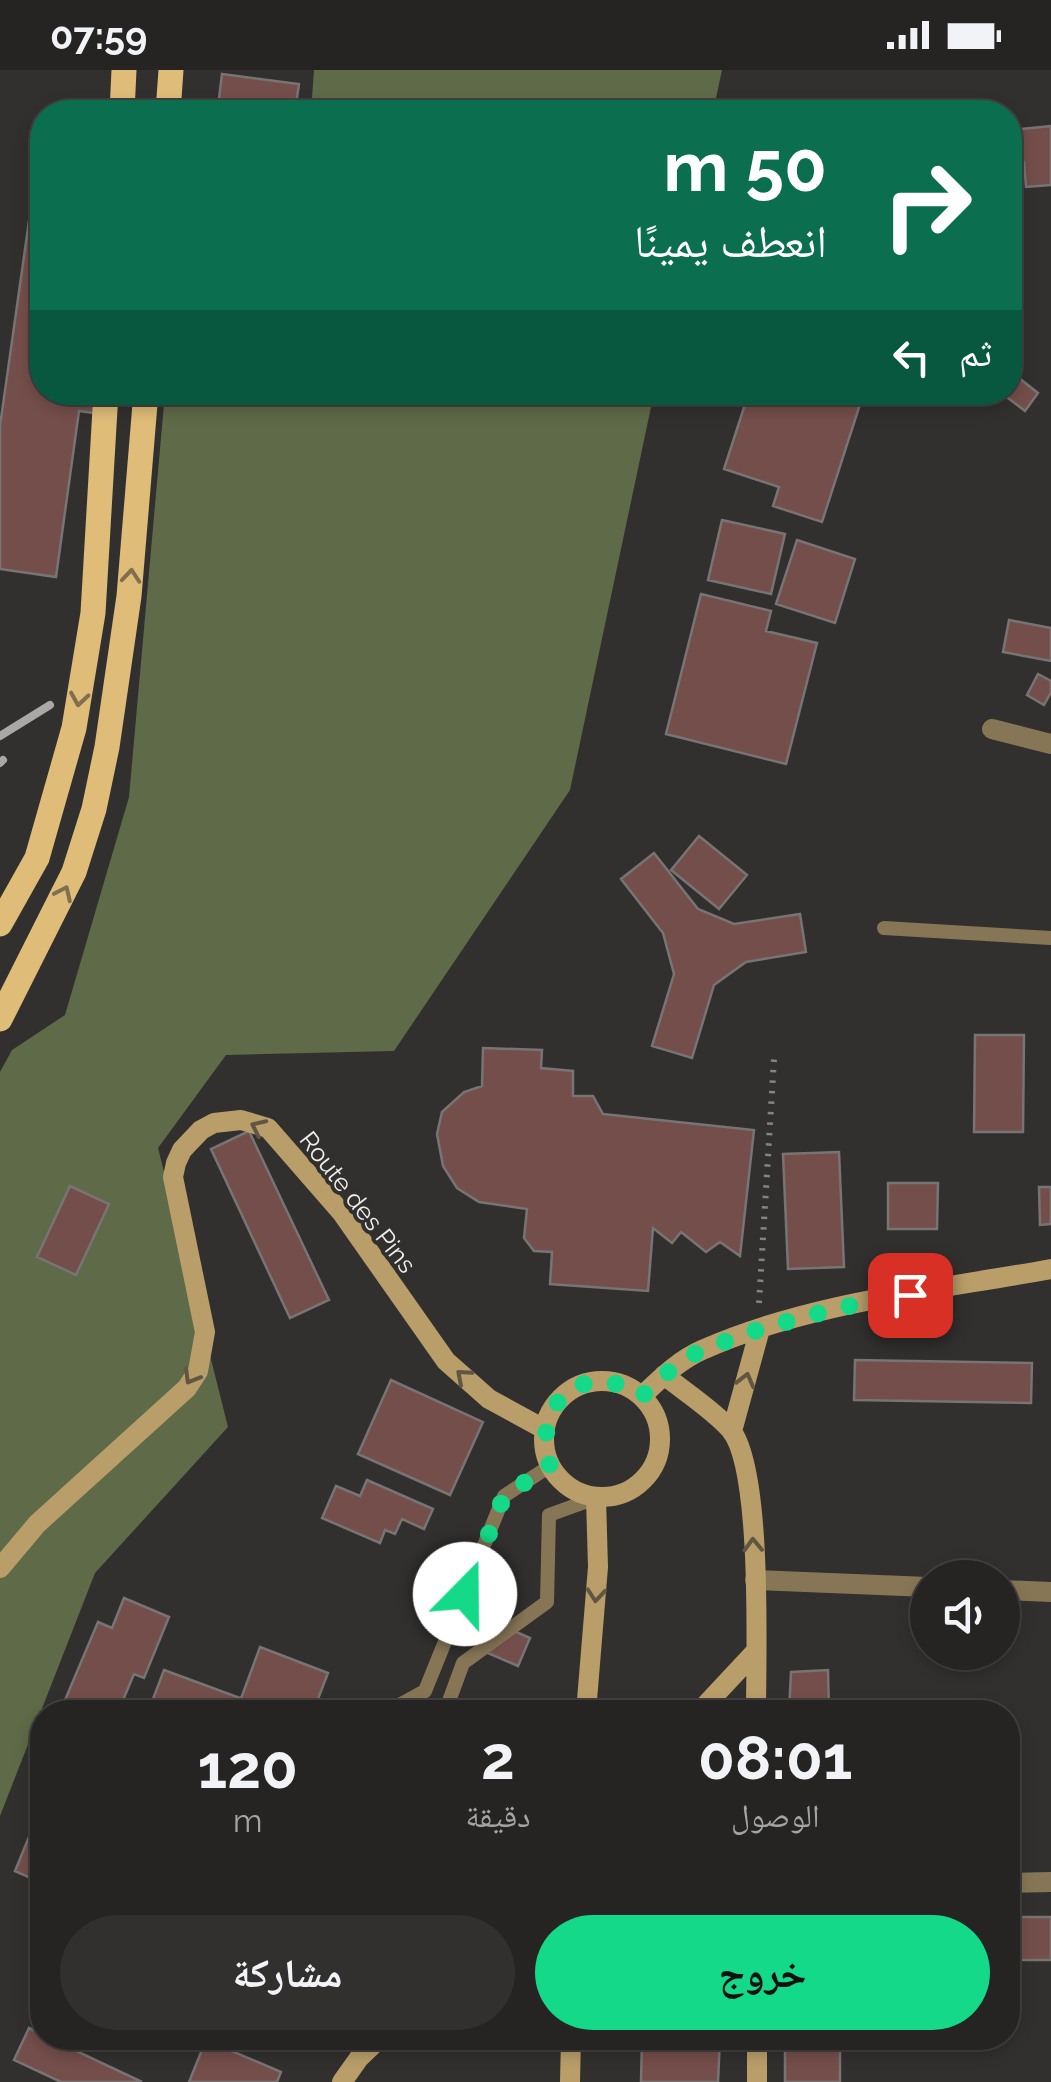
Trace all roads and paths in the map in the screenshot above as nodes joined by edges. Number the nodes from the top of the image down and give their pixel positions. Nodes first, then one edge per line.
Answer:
1 (124, 70) edge
2 (172, 70) edge
3 (123, 100) edge
4 (169, 100) edge
5 (105, 405) edge
6 (145, 405) edge
7 (992, 729) dead end
8 (1051, 744) edge
9 (0, 924) edge
10 (884, 928) dead end
11 (1051, 938) edge
12 (22, 980) junction
13 (0, 999) edge
14 (0, 1020) edge
15 (774, 1060) dead end
16 (1051, 1269) edge
17 (758, 1296) dead end
18 (760, 1329) junction
19 (664, 1375) junction
20 (642, 1396) junction
21 (544, 1428) junction
22 (732, 1431) junction
23 (550, 1466) junction
24 (596, 1498) junction
25 (0, 1568) edge
26 (754, 1580) junction
27 (910, 1586) edge
28 (1020, 1591) edge
29 (1051, 1592) edge
30 (756, 1651) junction
31 (463, 1663) junction
32 (425, 1691) junction
33 (409, 1700) edge
34 (450, 1700) edge
35 (587, 1700) edge
36 (709, 1700) edge
37 (756, 1700) edge
38 (1051, 1882) edge
39 (1020, 1883) edge
40 (367, 2050) edge
41 (571, 2050) edge
42 (756, 2050) edge
43 (342, 2082) edge
44 (570, 2082) edge
45 (757, 2082) edge

1 - 3 main road
2 - 4 main road
5 -> 9 main road
12 -> 6 main road
7 - 8 street
10 - 11 lane
12 - 13 main road
12 - 14 main road
15 - 17 path
16 - 18 main road
18 - 19 main road
22 -> 18 main road
19 - 20 main road
19 - 22 main road
20 - 21 main road
20 - 24 main road
21 - 23 main road
21 -> 25 main road, Route des Pins
26 -> 22 main road
23 - 24 main road
23 - 32 lane
24 - 31 lane
24 -> 35 main road
26 - 27 street
26 - 30 main road
28 - 29 street
30 - 36 main road
30 - 37 main road
31 - 32 lane
31 - 34 lane
32 - 33 lane
38 - 39 street
40 - 43 main road
41 - 44 main road
42 - 45 main road

